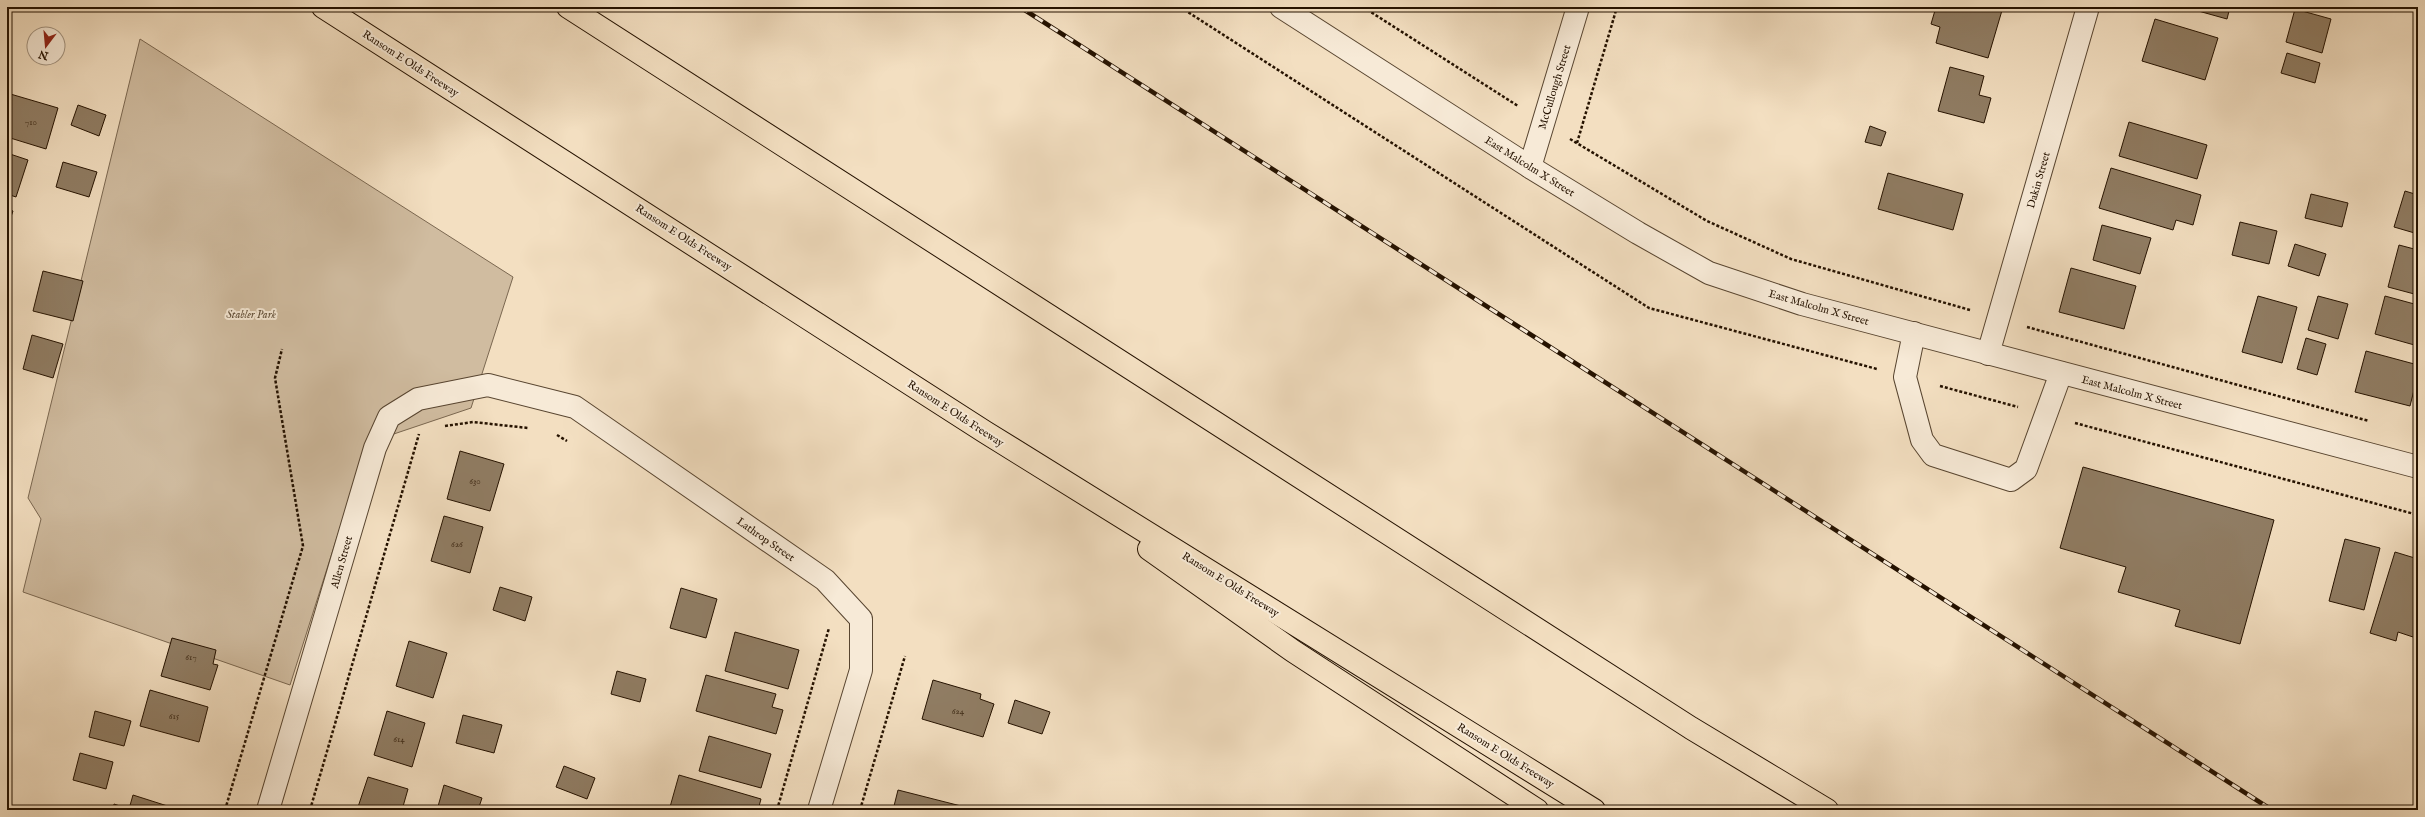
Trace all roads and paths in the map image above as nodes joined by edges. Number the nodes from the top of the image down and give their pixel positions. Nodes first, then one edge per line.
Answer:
1 (323, 7) edge
2 (568, 7) edge
3 (1280, 7) edge
4 (1363, 7) edge
5 (1578, 7) edge
6 (1617, 7) edge
7 (2088, 7) edge
8 (1543, 122) junction
9 (1577, 143) junction
10 (1530, 167) junction
11 (1998, 319) junction
12 (1914, 332) junction
13 (282, 349) dead end
14 (1988, 354) junction
15 (2061, 373) junction
16 (488, 385) joint
17 (2372, 421) dead end
18 (443, 427) dead end
19 (533, 429) dead end
20 (421, 430) dead end
21 (985, 432) junction
22 (555, 434) dead end
23 (568, 441) dead end
24 (2418, 467) edge
25 (831, 622) dead end
26 (905, 656) dead end
27 (225, 810) edge
28 (268, 810) edge
29 (310, 810) edge
30 (777, 810) edge
31 (819, 810) edge
32 (860, 810) edge
33 (1537, 810) edge
34 (1594, 810) edge
35 (1826, 810) edge

1 - 21 highway, Ransom E Olds Freeway
2 - 35 highway
3 - 10 street, East Malcolm X Street
4 - 8 path
5 - 8 street, McCullough Street
6 - 9 path
7 - 11 street, Dakin Street
8 - 9 path
8 - 10 street, McCullough Street
9 - 11 path
10 - 12 street, East Malcolm X Street
11 - 14 street, Dakin Street
11 - 17 path
12 - 14 street, East Malcolm X Street
12 - 15 street
13 - 27 path
14 - 15 street, East Malcolm X Street
15 - 24 street, East Malcolm X Street
16 - 28 street, Allen Street
16 - 31 street, Lathrop Street
18 - 19 path
20 - 29 path
21 - 33 highway
21 - 34 highway, Ransom E Olds Freeway
22 - 23 path
25 - 30 path
26 - 32 path

